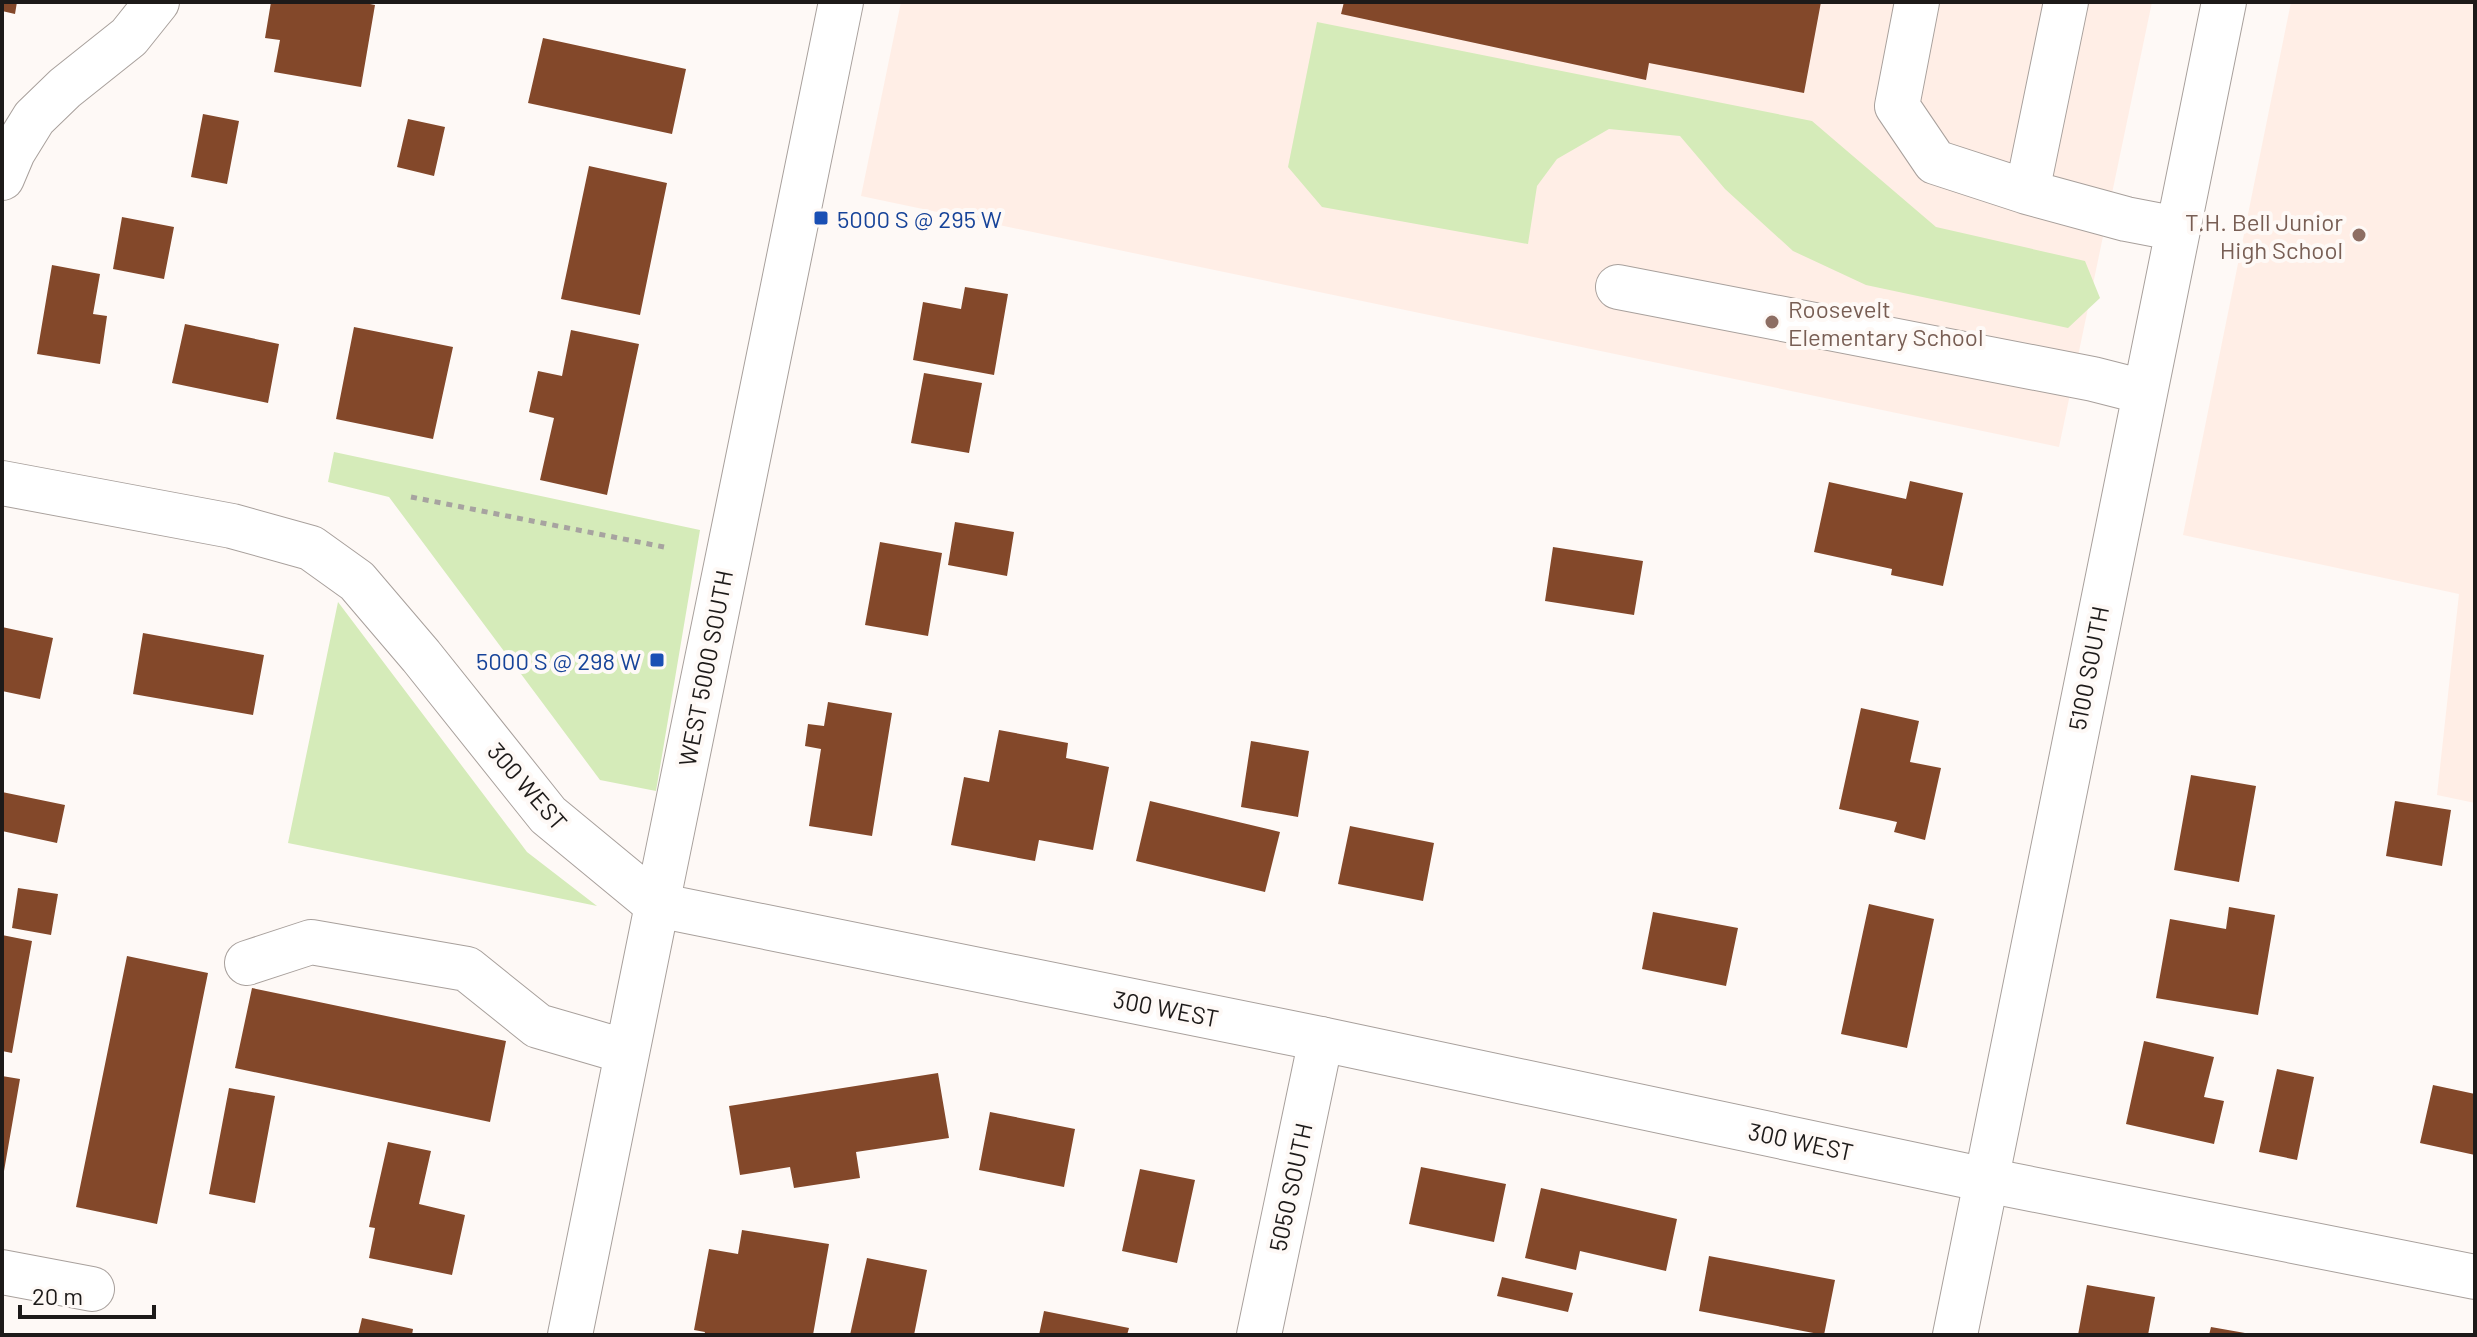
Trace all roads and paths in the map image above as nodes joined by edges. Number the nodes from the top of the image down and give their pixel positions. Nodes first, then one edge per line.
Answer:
1 (157, 2) edge
2 (841, 2) edge
3 (1917, 2) edge
4 (2066, 2) edge
5 (2224, 2) edge
6 (2, 178) edge
7 (2027, 192) junction
8 (2178, 229) junction
9 (1618, 287) dead end
10 (2144, 392) junction
11 (2, 483) edge
12 (411, 497) dead end
13 (664, 547) dead end
14 (657, 905) junction
15 (247, 963) dead end
16 (1321, 1039) junction
17 (627, 1052) junction
18 (1986, 1180) junction
19 (2, 1272) edge
20 (2475, 1277) edge
21 (92, 1289) dead end
22 (570, 1335) edge
23 (1259, 1335) edge
24 (1955, 1335) edge

1 - 6 main road
2 - 14 main road, WEST 5000 SOUTH
3 - 7 main road
4 - 7 main road
5 - 8 main road, 5100 SOUTH
7 - 8 main road
8 - 10 main road, 5100 SOUTH
9 - 10 main road
10 - 18 main road, 5100 SOUTH
11 - 14 main road, 300 WEST
12 - 13 path
14 - 16 main road, 300 WEST
14 - 17 main road, WEST 5000 SOUTH
15 - 17 main road
16 - 18 main road, 300 WEST
16 - 23 main road, 5050 SOUTH
17 - 22 main road, WEST 5000 SOUTH
18 - 20 main road, 300 WEST
18 - 24 main road, 5100 SOUTH
19 - 21 main road

